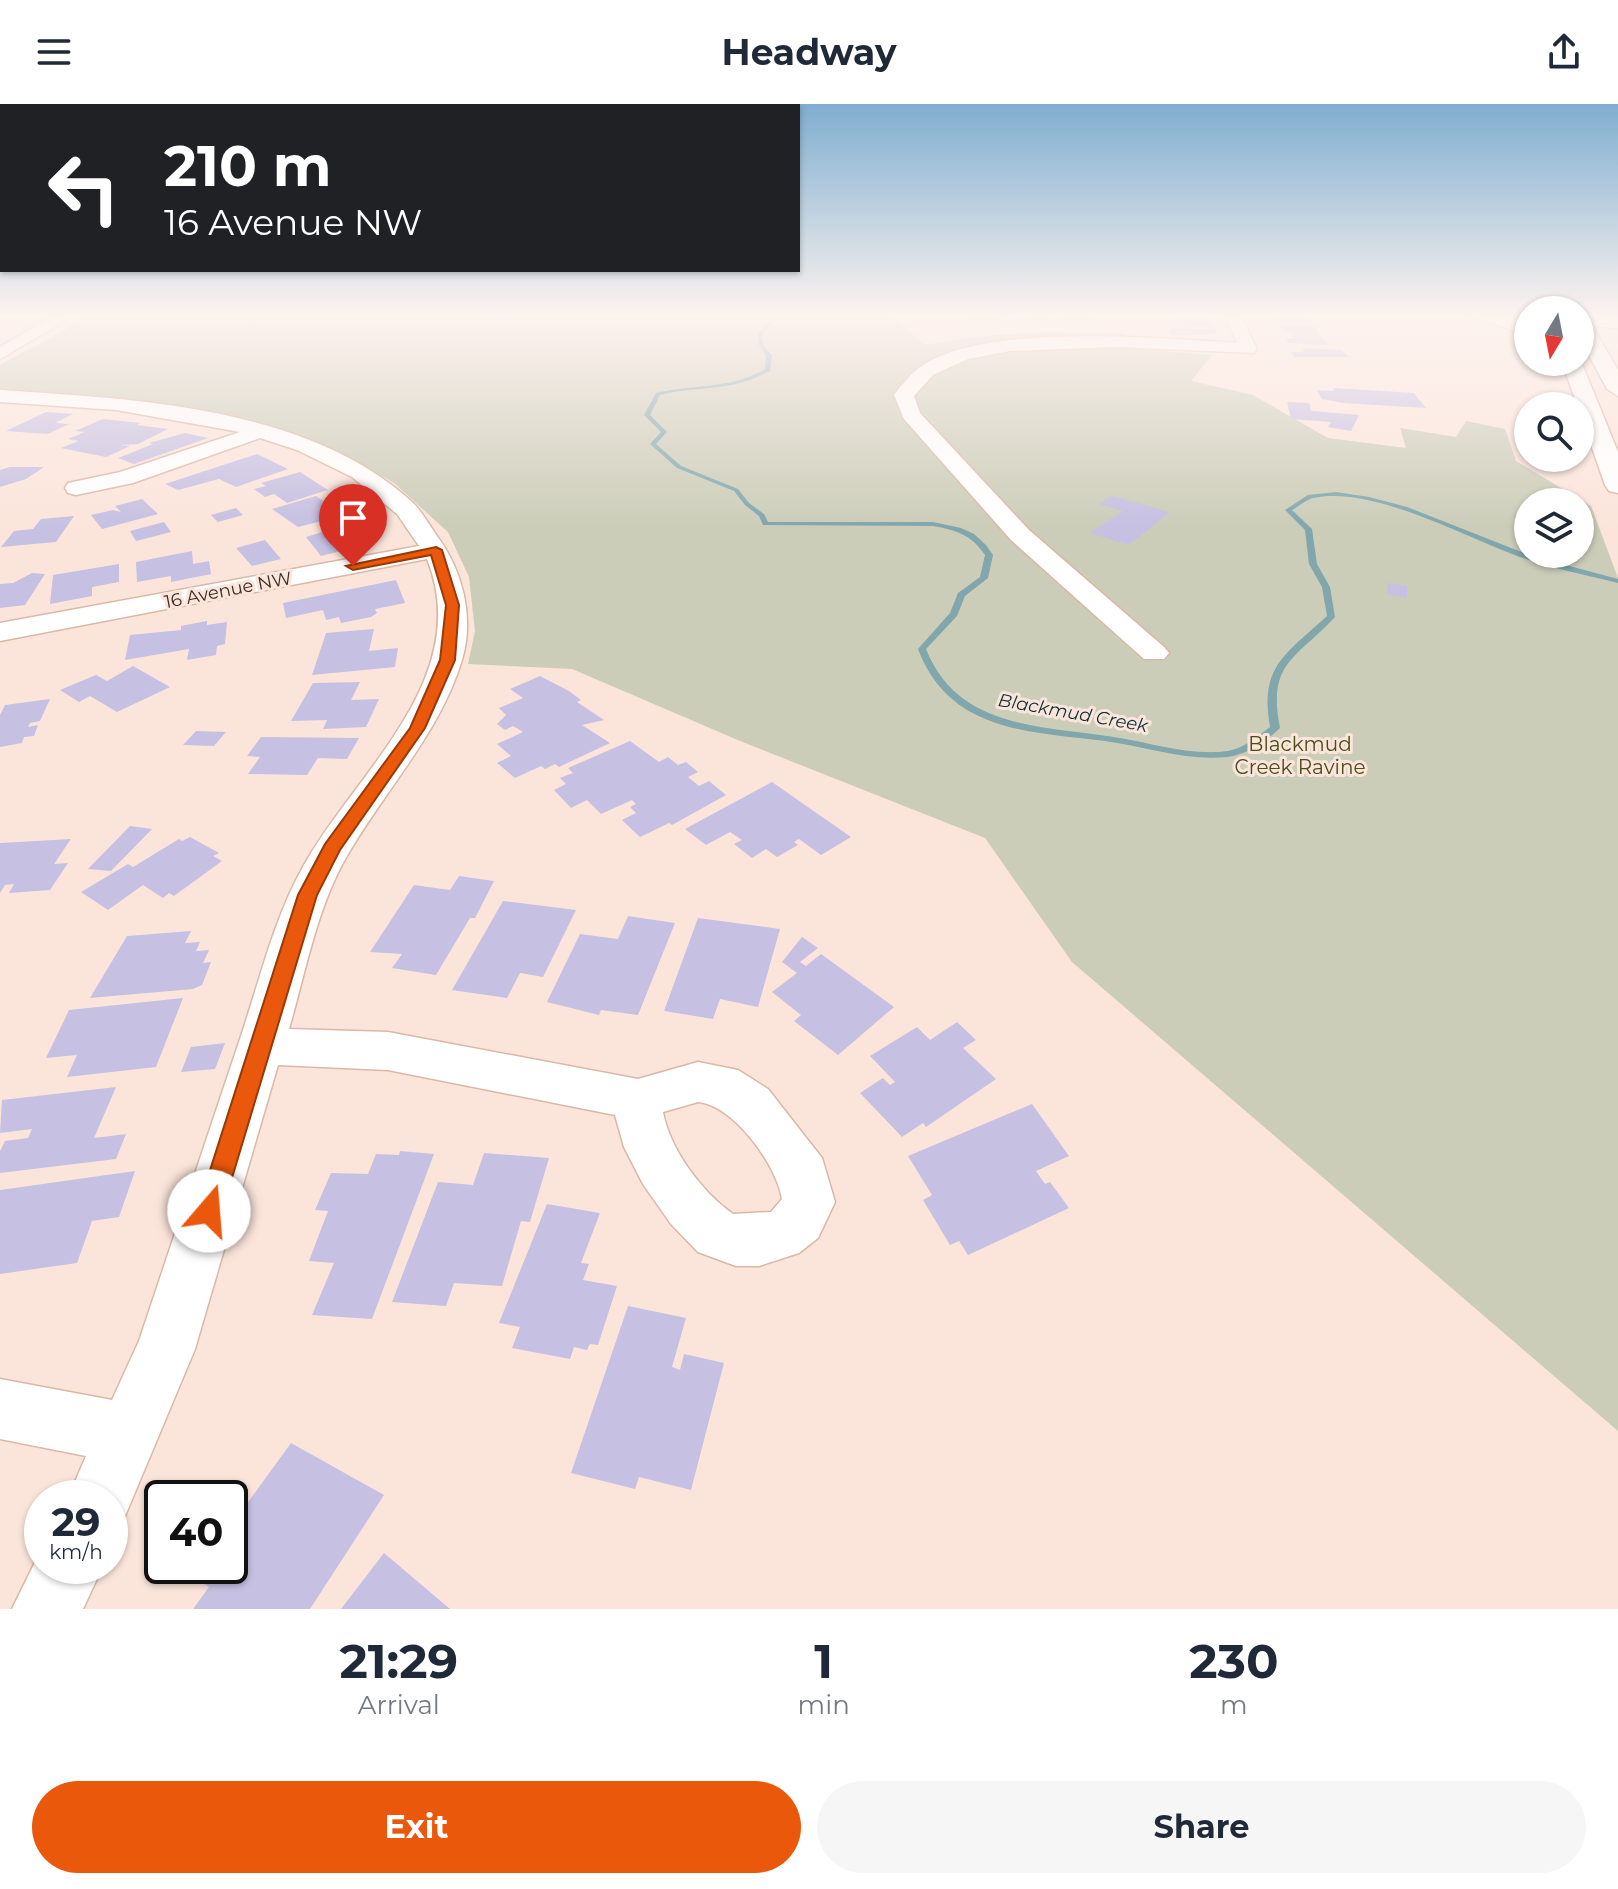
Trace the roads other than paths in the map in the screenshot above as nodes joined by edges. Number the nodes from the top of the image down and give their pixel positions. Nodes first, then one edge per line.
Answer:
1 (911, 386) edge
2 (1581, 386) edge
3 (0, 396) edge
4 (259, 432) junction
5 (1618, 485) edge
6 (76, 488) dead end
7 (436, 550) junction
8 (11, 640) edge
9 (1154, 653) dead end
10 (261, 1046) junction
11 (638, 1099) dead end
12 (0, 1409) edge
13 (129, 1434) junction
14 (108, 1480) edge
15 (59, 1584) edge
16 (46, 1609) edge

1 - 9 street
2 - 5 main road
3 - 4 street
4 - 6 street
4 - 7 street
7 - 8 street, 16 Avenue NW
7 - 10 street
10 - 11 street
10 - 13 street
12 - 13 street
13 - 14 street
15 - 16 street

